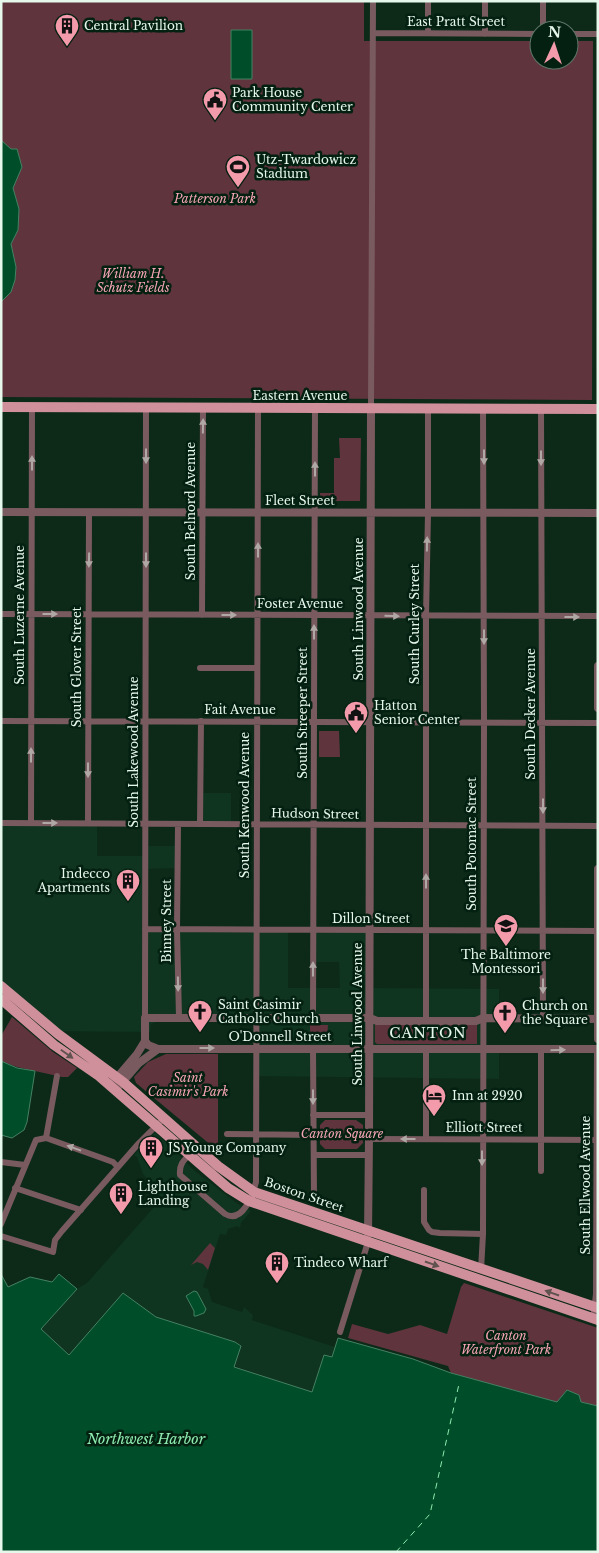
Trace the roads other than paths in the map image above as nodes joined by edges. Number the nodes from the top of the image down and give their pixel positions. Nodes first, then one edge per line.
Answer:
1 (373, 1) edge
2 (428, 1) edge
3 (485, 1) edge
4 (543, 1) edge
5 (543, 20) edge
6 (373, 33) junction
7 (428, 33) junction
8 (485, 34) junction
9 (529, 34) edge
10 (579, 34) edge
11 (598, 34) edge
12 (1, 407) edge
13 (32, 407) junction
14 (146, 407) junction
15 (203, 408) junction
16 (258, 408) junction
17 (315, 408) junction
18 (371, 408) junction
19 (428, 408) junction
20 (483, 409) junction
21 (541, 409) junction
22 (598, 409) edge
23 (1, 512) edge
24 (32, 512) junction
25 (89, 512) junction
26 (146, 512) junction
27 (202, 512) junction
28 (258, 512) junction
29 (314, 512) junction
30 (370, 512) junction
31 (428, 512) junction
32 (484, 513) junction
33 (541, 513) junction
34 (598, 513) edge
35 (1, 614) edge
36 (32, 614) junction
37 (89, 614) junction
38 (146, 615) junction
39 (202, 615) junction
40 (257, 615) junction
41 (314, 615) junction
42 (371, 615) junction
43 (426, 616) junction
44 (484, 616) junction
45 (542, 616) junction
46 (598, 616) edge
47 (598, 666) edge
48 (200, 668) dead end
49 (257, 668) junction
50 (598, 708) edge
51 (1, 721) edge
52 (31, 721) junction
53 (88, 721) junction
54 (145, 721) junction
55 (202, 721) junction
56 (257, 722) junction
57 (314, 722) junction
58 (370, 722) junction
59 (426, 722) junction
60 (484, 722) junction
61 (542, 723) junction
62 (598, 723) edge
63 (31, 822) junction
64 (1, 823) edge
65 (88, 823) junction
66 (145, 823) junction
67 (178, 824) junction
68 (200, 824) junction
69 (257, 824) junction
70 (313, 825) junction
71 (370, 825) junction
72 (426, 826) junction
73 (484, 826) junction
74 (542, 826) junction
75 (598, 826) edge
76 (598, 869) edge
77 (145, 929) junction
78 (178, 929) junction
79 (256, 930) junction
80 (313, 930) junction
81 (370, 930) junction
82 (426, 930) junction
83 (483, 930) junction
84 (543, 930) junction
85 (598, 931) edge
86 (1, 986) edge
87 (1, 999) edge
88 (145, 1018) junction
89 (179, 1018) junction
90 (256, 1018) junction
91 (313, 1018) junction
92 (370, 1018) junction
93 (482, 1018) junction
94 (543, 1018) junction
95 (598, 1019) edge
96 (426, 1020) junction
97 (598, 1039) edge
98 (145, 1041) junction
99 (256, 1048) junction
100 (313, 1048) junction
101 (369, 1048) junction
102 (158, 1049) junction
103 (426, 1049) junction
104 (483, 1050) junction
105 (541, 1050) junction
106 (598, 1050) edge
107 (57, 1076) dead end
108 (120, 1080) junction
109 (113, 1088) junction
110 (314, 1115) junction
111 (369, 1115) junction
112 (164, 1118) junction
113 (156, 1126) junction
114 (227, 1134) dead end
115 (256, 1134) junction
116 (314, 1135) junction
117 (46, 1138) junction
118 (369, 1139) junction
119 (426, 1139) junction
120 (483, 1140) junction
121 (541, 1140) junction
122 (597, 1140) edge
123 (314, 1154) junction
124 (189, 1155) junction
125 (369, 1155) junction
126 (1, 1162) edge
127 (25, 1165) junction
128 (118, 1167) junction
129 (541, 1171) dead end
130 (15, 1188) junction
131 (424, 1190) dead end
132 (252, 1197) junction
133 (314, 1198) dead end
134 (81, 1210) junction
135 (1, 1224) edge
136 (368, 1230) junction
137 (482, 1234) junction
138 (1, 1236) edge
139 (368, 1242) junction
140 (481, 1269) junction
141 (477, 1279) junction
142 (597, 1308) edge
143 (596, 1320) edge
144 (340, 1332) dead end

1 - 6 street, South Linwood Avenue
2 - 7 street
3 - 8 street
4 - 5 street
6 - 7 street, East Pratt Street
6 - 18 street, South Linwood Avenue
7 - 8 street, East Pratt Street
8 - 9 street, East Pratt Street
10 - 11 street
12 - 13 main road, Eastern Avenue
13 - 14 main road, Eastern Avenue
24 -> 13 street, South Luzerne Avenue
14 - 15 main road, Eastern Avenue
14 -> 26 street, South Lakewood Avenue
15 - 16 main road, Eastern Avenue
27 -> 15 street, South Belnord Avenue
16 - 17 main road, Eastern Avenue
16 - 28 street, South Kenwood Avenue
17 - 18 main road, Eastern Avenue
29 -> 17 street, South Streeper Street
18 - 19 main road, Eastern Avenue
18 - 30 street, South Linwood Avenue
19 - 20 main road, Eastern Avenue
19 - 31 street, South Curley Street
20 - 21 main road, Eastern Avenue
20 -> 32 street, South Potomac Street
21 - 22 main road, Eastern Avenue
21 -> 33 street, South Decker Avenue
23 - 24 street, Fleet Street
24 - 25 street, Fleet Street
24 - 36 street, South Luzerne Avenue
25 - 26 street, Fleet Street
25 -> 37 street, South Glover Street
26 - 27 street, Fleet Street
26 -> 38 street, South Lakewood Avenue
27 - 28 street, Fleet Street
27 - 39 street, South Belnord Avenue
28 - 29 street, Fleet Street
40 -> 28 street, South Kenwood Avenue
29 - 30 street, Fleet Street
29 - 41 street, South Streeper Street
30 - 31 street, Fleet Street
30 - 42 street, South Linwood Avenue
31 - 32 street, Fleet Street
43 -> 31 street, South Curley Street
32 - 33 street, Fleet Street
32 - 44 street, South Potomac Street
33 - 34 street, Fleet Street
33 - 45 street, South Decker Avenue
35 - 36 street, Foster Avenue
36 -> 37 street, Foster Avenue
36 - 52 street, South Luzerne Avenue
37 - 38 street, Foster Avenue
37 - 53 street, South Glover Street
38 - 39 street, Foster Avenue
38 - 54 street, South Lakewood Avenue
39 -> 40 street, Foster Avenue
40 - 41 street, Foster Avenue
40 - 49 street, South Kenwood Avenue
41 - 42 street, Foster Avenue
57 -> 41 street, South Streeper Street
42 -> 43 street, Foster Avenue
42 - 58 street, South Linwood Avenue
43 - 44 street, Foster Avenue
43 - 59 street, South Curley Street
44 - 45 street, Foster Avenue
44 -> 60 street, South Potomac Street
45 -> 46 street, Foster Avenue
45 - 61 street, South Decker Avenue
47 - 50 street
48 - 49 street
49 - 56 street, South Kenwood Avenue
51 - 52 street, Fait Avenue
52 - 53 street, Fait Avenue
63 -> 52 street, South Luzerne Avenue
53 - 54 street, Fait Avenue
53 -> 65 street, South Glover Street
54 - 55 street, Fait Avenue
54 - 66 street, South Lakewood Avenue
55 - 56 street, Fait Avenue
55 - 68 street
56 - 57 street, Fait Avenue
56 - 69 street, South Kenwood Avenue
57 - 58 street, Fait Avenue
57 - 70 street, South Streeper Street
58 - 59 street, Fait Avenue
58 - 71 street, South Linwood Avenue
59 - 60 street, Fait Avenue
59 - 72 street, South Curley Street
60 - 61 street, Fait Avenue
60 - 73 street, South Potomac Street
61 - 62 street, Fait Avenue
61 -> 74 street, South Decker Avenue
63 - 64 street, Hudson Street
63 -> 65 street, Hudson Street
65 - 66 street, Hudson Street
66 - 67 street, Hudson Street
66 - 77 street, South Lakewood Avenue
67 - 68 street, Hudson Street
67 - 78 street, Binney Street
68 - 69 street, Hudson Street
69 - 70 street, Hudson Street
69 - 79 street, South Kenwood Avenue
70 - 71 street, Hudson Street
70 - 80 street, South Streeper Street
71 - 72 street, Hudson Street
71 - 81 street, South Linwood Avenue
72 - 73 street, Hudson Street
82 -> 72 street, South Curley Street
73 - 74 street, Hudson Street
73 - 83 street, South Potomac Street
74 - 75 street, Hudson Street
74 - 84 street, South Decker Avenue
76 - 85 street
77 - 78 street, Dillon Street
77 - 88 street, South Lakewood Avenue
78 - 79 street, Dillon Street
78 -> 89 street, Binney Street
79 - 80 street, Dillon Street
79 - 90 street, South Kenwood Avenue
80 - 81 street, Dillon Street
91 -> 80 street, South Streeper Street
81 - 82 street, Dillon Street
81 - 92 street, South Linwood Avenue
82 - 83 street, Dillon Street
82 - 96 street, South Curley Street
83 - 84 street, Dillon Street
83 - 93 street, South Potomac Street
84 - 85 street, Dillon Street
84 -> 94 street, South Decker Avenue
85 - 95 street
86 - 108 main road, Boston Street
87 -> 109 main road, Boston Street
88 - 89 street, O'Donnell Street
88 - 98 street, South Lakewood Avenue
89 - 90 street, O'Donnell Street
90 - 91 street, O'Donnell Street
90 - 99 street, South Kenwood Avenue
91 - 92 street, O'Donnell Street
92 - 96 street, O'Donnell Street
92 - 101 street, South Linwood Avenue
93 - 94 street, O'Donnell Street
93 - 96 street, O'Donnell Street
93 - 104 street, South Potomac Street
94 - 95 street, O'Donnell Street
95 - 97 street
98 - 102 street
98 - 108 street
99 - 100 street, O'Donnell Street
102 -> 99 street, O'Donnell Street
99 - 115 street, South Kenwood Avenue
100 - 101 street, O'Donnell Street
100 -> 110 street
101 - 103 street, O'Donnell Street
101 - 111 street, South Linwood Avenue
102 - 108 street
103 - 104 street, O'Donnell Street
103 - 119 street
104 - 105 street, O'Donnell Street
104 - 120 street, South Potomac Street
105 -> 106 street, O'Donnell Street
105 - 121 street
106 - 122 street, South Ellwood Avenue
107 - 117 street
108 - 109 street
108 - 112 main road, Boston Street
109 - 113 main road, Boston Street
110 - 111 street
110 - 116 street
111 - 118 street, South Linwood Avenue
112 - 113 street
112 - 132 main road, Boston Street
113 - 124 main road, Boston Street
113 - 128 street
114 - 115 street
115 - 116 street
115 - 132 street, South Kenwood Avenue
116 - 123 street
117 - 127 street
128 -> 117 street
119 -> 118 street, Elliott Street
118 - 125 street, South Linwood Avenue
119 - 120 street, Elliott Street
120 - 121 street, Elliott Street
120 -> 137 street, South Potomac Street
121 - 122 street, Elliott Street
121 - 129 street
122 - 142 street, South Ellwood Avenue
123 - 125 street
123 - 133 street
124 - 132 main road, Boston Street
124 - 132 street
125 - 136 street, South Linwood Avenue
126 - 127 street
127 - 130 street
128 - 134 street
130 - 134 street
130 - 135 street
131 - 137 street
132 - 136 main road, Boston Street
132 - 139 main road, Boston Street
134 - 138 street
136 - 139 street, South Linwood Avenue
136 - 140 main road, Boston Street
137 - 140 street, South Potomac Street
139 -> 141 main road, Boston Street
139 - 144 street, South Linwood Avenue
140 - 141 street, South Potomac Street
142 -> 140 main road, Boston Street
141 - 143 main road, Boston Street
142 - 143 street, South Ellwood Avenue

